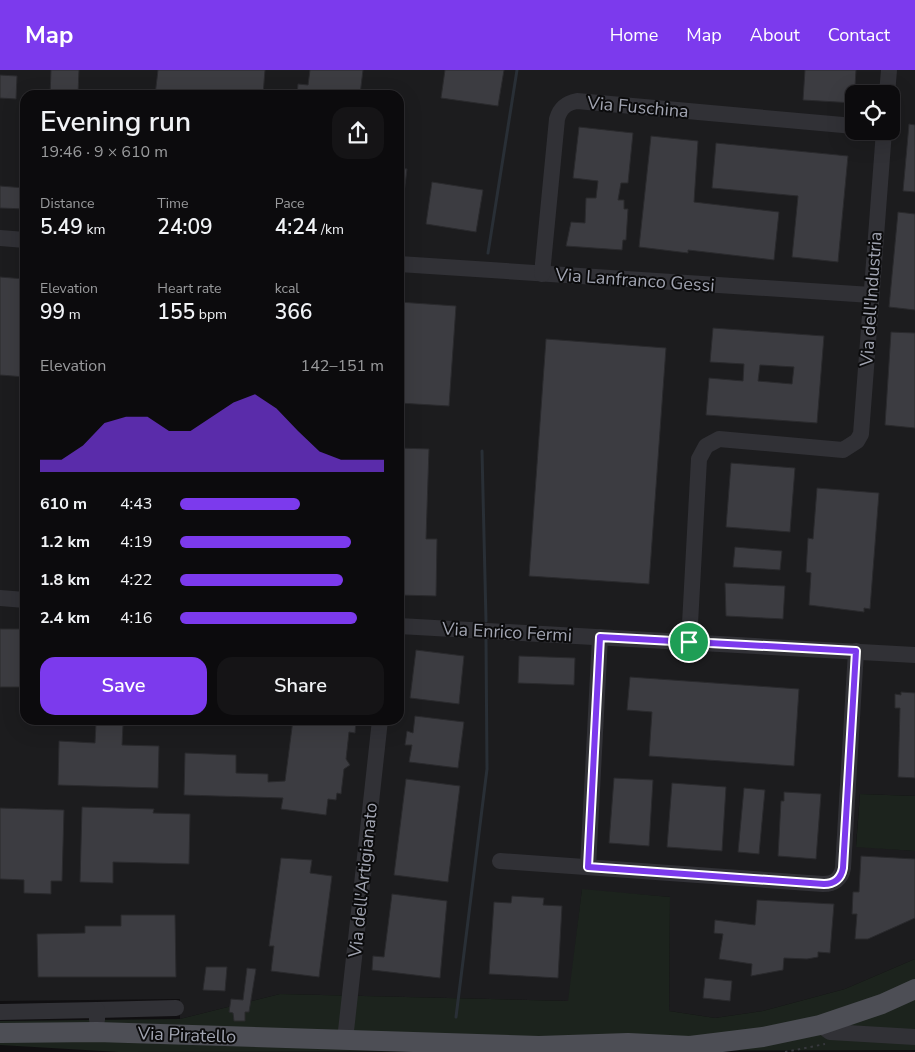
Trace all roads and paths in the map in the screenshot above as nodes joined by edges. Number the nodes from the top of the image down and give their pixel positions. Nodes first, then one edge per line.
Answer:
1 (889, 70) edge
2 (888, 85) edge
3 (845, 125) edge
4 (883, 140) edge
5 (0, 238) edge
6 (20, 240) edge
7 (404, 264) edge
8 (542, 274) junction
9 (871, 295) junction
10 (0, 598) edge
11 (20, 600) edge
12 (404, 626) edge
13 (600, 637) junction
14 (689, 642) junction
15 (856, 651) junction
16 (915, 655) edge
17 (379, 725) edge
18 (500, 861) dead end
19 (588, 867) junction
20 (915, 989) edge
21 (176, 1008) dead end
22 (0, 1012) edge
23 (820, 1025) junction
24 (1, 1033) edge
25 (915, 1037) edge
26 (346, 1040) junction

1 - 2 street
3 - 8 street, Via Fuschina
4 - 9 street, Via dell'Industria
5 - 6 street
7 - 8 street, Via Lanfranco Gessi
8 - 9 street, Via Lanfranco Gessi
9 - 14 street, Via dell'Industria
10 - 11 street
12 - 13 street, Via Enrico Fermi
13 - 14 street, Via Enrico Fermi
13 - 19 street
14 - 15 street, Via Enrico Fermi
15 - 16 street, Via Enrico Fermi
15 - 19 street
17 - 26 street, Via dell'Artigianato
18 - 19 street
20 - 23 main road, Via Piratello
21 - 22 street
23 - 25 street
23 - 26 main road, Via Piratello
24 - 26 main road, Via Piratello

